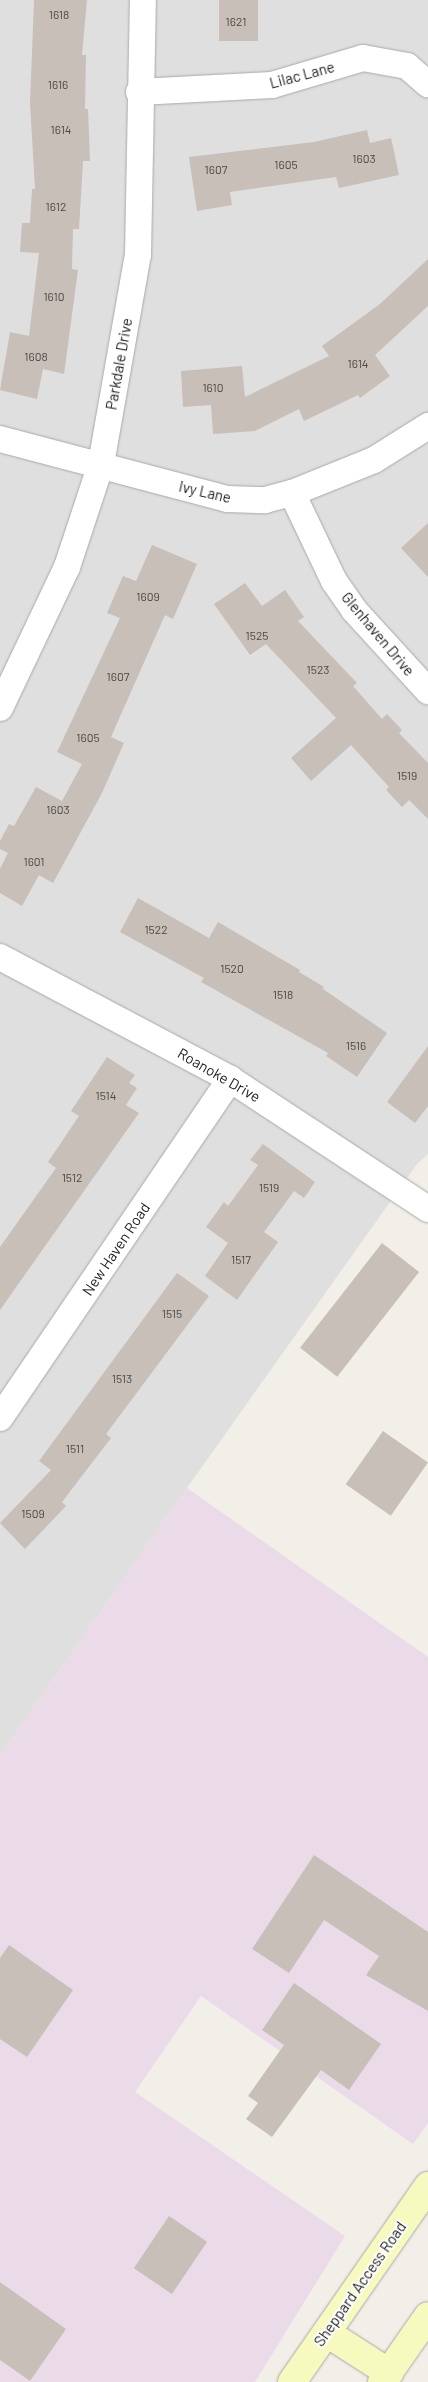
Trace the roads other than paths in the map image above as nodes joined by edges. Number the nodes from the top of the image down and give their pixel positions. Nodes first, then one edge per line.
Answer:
1 (143, 0) edge
2 (428, 84) edge
3 (139, 92) junction
4 (428, 426) edge
5 (0, 439) edge
6 (101, 464) junction
7 (292, 493) junction
8 (428, 691) edge
9 (0, 708) edge
10 (0, 957) edge
11 (230, 1079) junction
12 (428, 1209) edge
13 (0, 1418) edge
14 (428, 2186) edge
15 (428, 2316) edge
16 (326, 2333) junction
17 (385, 2377) edge
18 (292, 2382) edge

1 - 3 street, Parkdale Drive
2 - 3 street, Lilac Lane
3 - 6 street, Parkdale Drive
4 - 7 street, Ivy Lane
5 - 6 street, Ivy Lane
6 - 7 street, Ivy Lane
6 - 9 street, Parkdale Drive
7 - 8 street, Glenhaven Drive
10 - 11 street, Roanoke Drive
11 - 12 street, Roanoke Drive
11 - 13 street, New Haven Road
14 - 16 main road, Sheppard Access Road
15 - 17 main road
16 - 17 main road
16 - 18 main road, Sheppard Access Road

